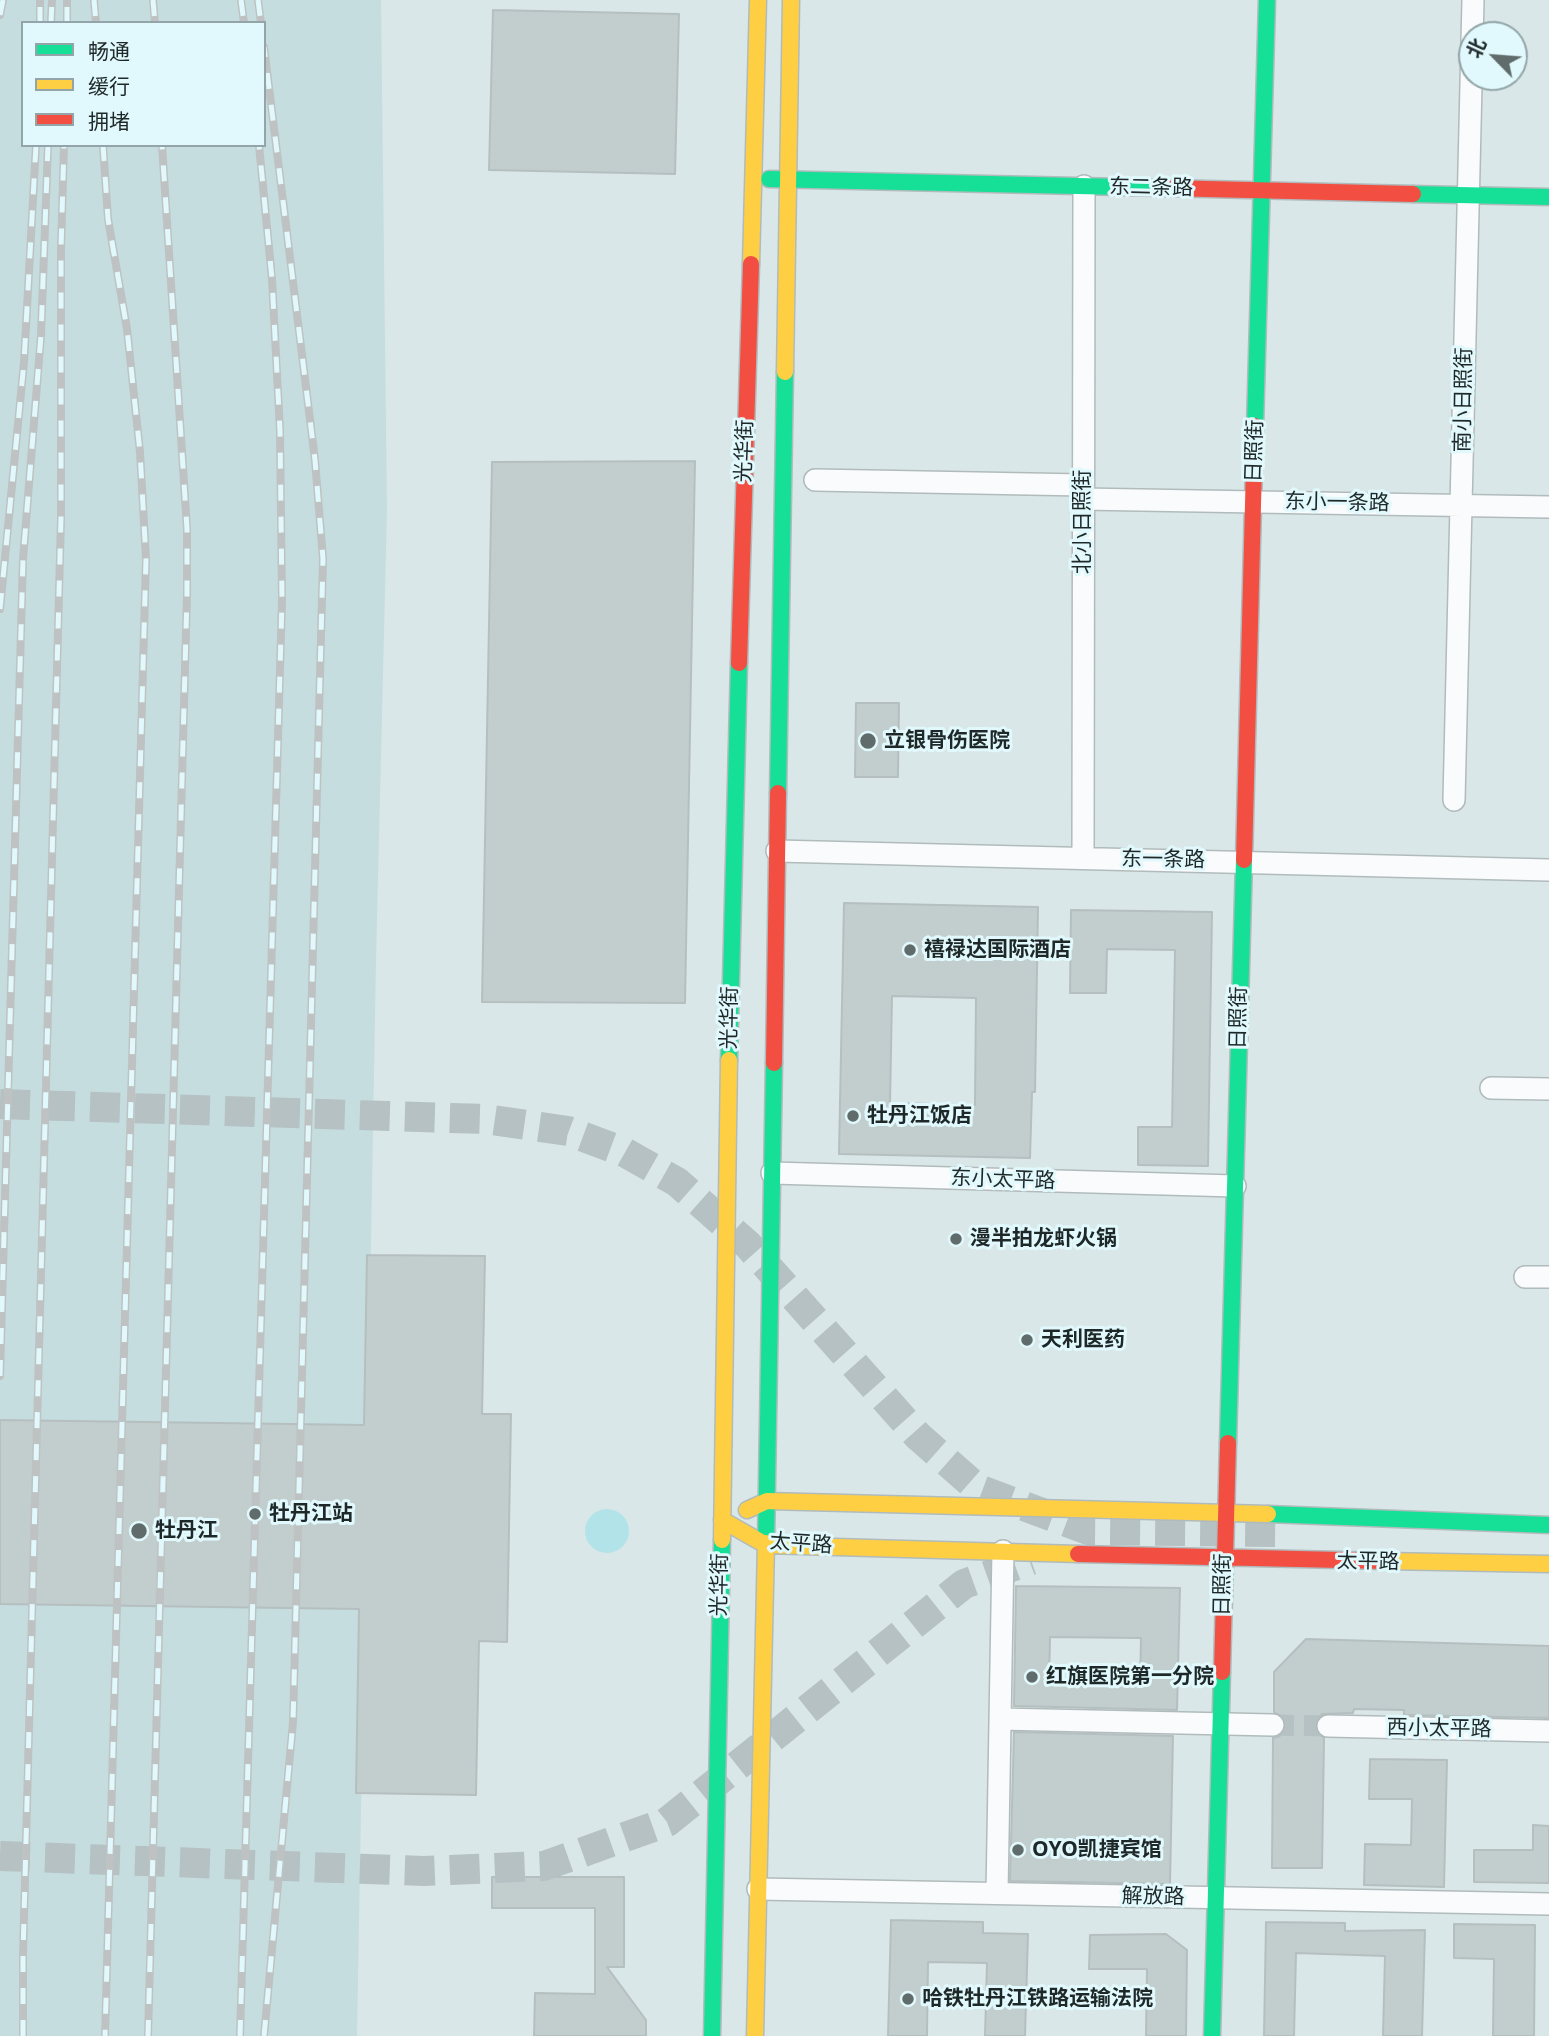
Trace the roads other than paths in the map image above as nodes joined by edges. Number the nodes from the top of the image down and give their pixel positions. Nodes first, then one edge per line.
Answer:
1 (758, 0) edge
2 (792, 0) edge
3 (1266, 0) edge
4 (1473, 0) edge
5 (752, 179) junction
6 (789, 180) junction
7 (1084, 186) junction
8 (1262, 190) junction
9 (1468, 195) junction
10 (1549, 197) edge
11 (815, 480) dead end
12 (1083, 492) junction
13 (1253, 502) junction
14 (1461, 505) junction
15 (1549, 507) edge
16 (1454, 800) dead end
17 (777, 851) junction
18 (1083, 858) junction
19 (1242, 862) junction
20 (1549, 870) edge
21 (1491, 1088) dead end
22 (1549, 1089) edge
23 (772, 1173) junction
24 (1235, 1186) junction
25 (1525, 1277) dead end
26 (1549, 1277) edge
27 (767, 1501) junction
28 (1225, 1512) junction
29 (722, 1520) junction
30 (1549, 1525) edge
31 (1374, 1534) dead end
32 (1549, 1539) edge
33 (766, 1545) junction
34 (1003, 1551) junction
35 (1224, 1559) junction
36 (1549, 1564) edge
37 (1000, 1719) junction
38 (1221, 1724) junction
39 (1273, 1725) tunnel mouth
40 (1328, 1726) tunnel mouth
41 (1549, 1731) edge
42 (758, 1889) junction
43 (998, 1894) junction
44 (1216, 1898) junction
45 (1549, 1904) edge
46 (712, 2036) edge
47 (755, 2036) edge
48 (1212, 2036) edge

1 - 5 main road, 光华街
2 - 6 main road, 光华街
3 - 8 main road, 日照街
4 - 9 street, 南小日照街
5 - 6 main road, 东二条路
5 - 29 main road, 光华街
6 - 7 main road, 东二条路
6 - 17 main road, 光华街
7 - 8 main road, 东二条路
7 - 12 street, 北小日照街
8 - 9 main road, 东二条路
8 - 13 main road, 日照街
9 - 10 main road, 东二条路
9 - 14 street, 南小日照街
11 - 12 street, 东小一条路
12 - 13 street, 东小一条路
12 - 18 street, 北小日照街
13 - 14 street, 东小一条路
13 - 19 main road, 日照街
14 - 15 street, 东小一条路
14 - 16 street, 南小日照街
17 - 18 street, 东一条路
17 - 23 main road, 光华街
18 - 19 street, 东一条路
19 - 20 street, 东一条路
19 - 24 main road, 日照街
21 - 22 street
23 - 24 street, 东小太平路
23 - 27 main road, 光华街
24 - 28 main road, 日照街
25 - 26 street
27 - 28 main road, 太平路
27 - 29 main road, 太平路
27 - 33 main road, 光华街
28 - 30 main road, 太平路
28 - 35 main road, 日照街
29 - 33 main road, 太平路
29 - 46 main road, 光华街
31 - 32 main road
33 - 34 main road, 太平路
33 - 42 main road, 光华街
34 - 35 main road, 太平路
34 - 37 street
35 - 36 main road, 太平路
35 - 38 main road, 日照街
37 - 38 street
37 - 43 street
38 - 39 street
38 - 44 main road, 日照街
40 - 41 street, 西小太平路
42 - 43 street, 解放路
42 - 47 main road, 光华街
43 - 44 street, 解放路
44 - 45 street, 解放路
44 - 48 main road, 日照街

